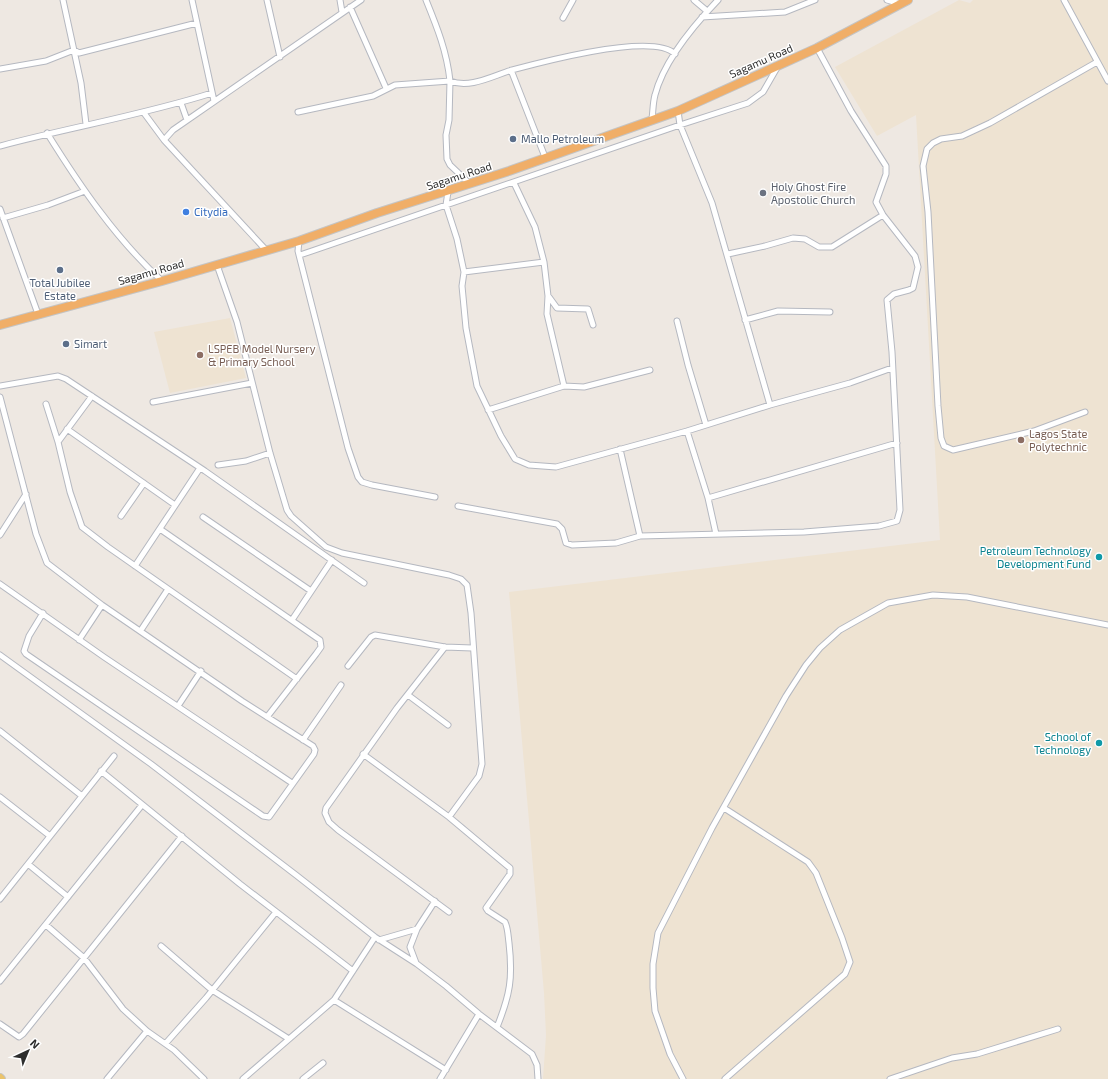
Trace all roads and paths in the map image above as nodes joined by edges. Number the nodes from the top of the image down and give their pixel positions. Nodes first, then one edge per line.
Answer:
1 (63, 0) edge
2 (192, 0) edge
3 (267, 0) edge
4 (340, 0) edge
5 (361, 0) edge
6 (426, 0) edge
7 (573, 0) edge
8 (694, 0) edge
9 (718, 0) edge
10 (815, 0) edge
11 (887, 0) edge
12 (1064, 0) edge
13 (905, 2) edge
14 (350, 7) junction
15 (707, 11) junction
16 (342, 12) junction
17 (702, 17) junction
18 (563, 18) dead end
19 (197, 23) junction
20 (817, 48) junction
21 (74, 50) junction
22 (675, 54) junction
23 (280, 57) junction
24 (1097, 62) junction
25 (778, 66) junction
26 (0, 69) edge
27 (511, 70) junction
28 (450, 81) junction
29 (1108, 81) edge
30 (386, 88) junction
31 (212, 93) junction
32 (214, 101) junction
33 (181, 102) junction
34 (678, 111) junction
35 (298, 112) dead end
36 (144, 113) junction
37 (652, 119) junction
38 (187, 120) junction
39 (86, 124) junction
40 (680, 125) junction
41 (47, 133) junction
42 (164, 140) junction
43 (0, 146) edge
44 (545, 157) junction
45 (514, 183) junction
46 (470, 184) junction
47 (85, 191) junction
48 (448, 192) junction
49 (446, 205) junction
50 (0, 209) edge
51 (883, 215) junction
52 (3, 218) junction
53 (300, 241) junction
54 (266, 250) junction
55 (728, 254) junction
56 (300, 255) junction
57 (544, 262) junction
58 (217, 265) junction
59 (464, 272) junction
60 (162, 281) junction
61 (548, 296) junction
62 (830, 312) dead end
63 (38, 314) junction
64 (745, 320) junction
65 (677, 322) dead end
66 (0, 325) edge
67 (593, 325) dead end
68 (892, 368) junction
69 (650, 370) dead end
70 (252, 383) junction
71 (0, 386) edge
72 (564, 386) junction
73 (92, 396) junction
74 (0, 397) edge
75 (153, 402) dead end
76 (46, 404) dead end
77 (770, 405) junction
78 (488, 410) junction
79 (1085, 412) dead end
80 (706, 425) junction
81 (67, 429) junction
82 (687, 431) junction
83 (58, 442) junction
84 (897, 443) junction
85 (620, 449) junction
86 (270, 453) junction
87 (218, 465) dead end
88 (200, 468) junction
89 (144, 483) junction
90 (26, 494) junction
91 (435, 497) dead end
92 (708, 498) junction
93 (175, 505) junction
94 (458, 506) dead end
95 (121, 516) dead end
96 (204, 517) dead end
97 (160, 529) junction
98 (716, 534) junction
99 (0, 535) edge
100 (640, 536) junction
101 (332, 560) junction
102 (135, 566) junction
103 (364, 583) dead end
104 (0, 584) edge
105 (168, 589) junction
106 (311, 591) junction
107 (102, 604) junction
108 (43, 613) junction
109 (292, 620) junction
110 (1108, 625) edge
111 (141, 630) junction
112 (79, 640) junction
113 (445, 647) junction
114 (472, 648) junction
115 (0, 655) edge
116 (348, 666) dead end
117 (201, 671) junction
118 (297, 679) junction
119 (341, 685) dead end
120 (408, 695) junction
121 (178, 706) junction
122 (267, 717) junction
123 (448, 725) dead end
124 (0, 731) edge
125 (303, 740) junction
126 (363, 754) junction
127 (114, 756) dead end
128 (102, 771) junction
129 (292, 783) junction
130 (82, 796) junction
131 (0, 797) edge
132 (142, 805) junction
133 (724, 808) junction
134 (449, 817) junction
135 (50, 836) junction
136 (182, 836) junction
137 (28, 864) junction
138 (68, 897) junction
139 (0, 898) edge
140 (435, 901) junction
141 (276, 912) junction
142 (449, 912) dead end
143 (46, 924) junction
144 (417, 929) junction
145 (377, 939) junction
146 (161, 946) dead end
147 (84, 958) junction
148 (417, 964) junction
149 (353, 971) junction
150 (0, 981) edge
151 (212, 990) junction
152 (334, 1000) junction
153 (479, 1014) junction
154 (0, 1024) edge
155 (497, 1027) junction
156 (1058, 1029) dead end
157 (148, 1031) junction
158 (289, 1039) junction
159 (166, 1043) junction
160 (323, 1063) dead end
161 (446, 1070) junction
162 (107, 1079) edge
163 (204, 1079) edge
164 (243, 1079) edge
165 (303, 1079) edge
166 (440, 1079) edge
167 (538, 1079) edge
168 (683, 1079) edge
169 (726, 1079) edge
170 (890, 1079) edge

1 - 21 street
2 - 19 street
3 - 23 street
4 - 16 street
5 - 14 street
6 - 28 street
7 - 18 street
8 - 15 street
9 - 15 street
10 - 17 street
11 - 13 street
12 - 24 street
13 - 20 highway, Sagamu Road
14 - 16 street
14 - 30 street
15 - 17 street
16 - 23 street
17 - 22 street
19 - 21 street
19 - 31 street
20 - 25 highway, Sagamu Road
20 - 51 street
21 - 26 street
21 - 39 street
22 - 27 street
22 - 37 street
23 - 32 street
24 - 29 street
24 - 79 street
25 - 34 highway, Sagamu Road
25 - 40 street
27 - 28 street
27 - 44 street
28 - 30 street
28 - 46 street
30 - 35 street
31 - 32 street
31 - 33 street
32 - 38 street
33 - 36 street
33 - 38 street
34 - 37 highway, Sagamu Road
34 - 40 street
36 - 39 street
36 - 42 street
37 - 44 highway, Sagamu Road
38 - 42 street
39 - 41 street
40 - 45 street
40 - 55 street
41 - 43 street
41 - 47 street
42 - 54 street
44 - 46 highway, Sagamu Road
45 - 49 street
45 - 57 street
46 - 48 highway, Sagamu Road
47 - 52 street
47 - 60 street
48 - 49 street
48 - 53 highway, Sagamu Road
49 - 56 street
49 - 59 street
50 - 52 street
51 - 55 street
51 - 68 street
52 - 63 street
53 - 54 highway, Sagamu Road
53 - 56 street
54 - 58 highway, Sagamu Road
55 - 64 street
56 - 91 street
57 - 59 street
57 - 61 street
58 - 60 highway, Sagamu Road
58 - 70 street
59 - 78 street
60 - 63 highway, Sagamu Road
61 - 67 street
61 - 72 street
62 - 64 street
63 - 66 highway, Sagamu Road
64 - 77 street
65 - 80 street
68 - 77 street
68 - 84 street
69 - 72 street
70 - 75 street
70 - 86 street
71 - 73 street
72 - 78 street
73 - 81 street
73 - 88 street
74 - 90 street
76 - 83 street
77 - 80 street
78 - 85 street
80 - 82 street
81 - 83 street
81 - 89 street
82 - 85 street
82 - 92 street
83 - 102 street
84 - 92 street
84 - 98 street
85 - 100 street
86 - 87 street
86 - 114 street
88 - 93 street
88 - 101 street
89 - 93 street
89 - 95 street
90 - 99 street
90 - 107 street
92 - 98 street
93 - 97 street
94 - 100 street
96 - 106 street
97 - 102 street
97 - 109 street
98 - 100 street
101 - 103 street
101 - 106 street
102 - 105 street
104 - 108 street
105 - 111 street
105 - 118 street
106 - 109 street
107 - 111 street
107 - 112 street
108 - 112 street
108 - 129 street
109 - 118 street
110 - 133 street
111 - 117 street
112 - 121 street
113 - 114 street
113 - 116 street
113 - 120 street
114 - 134 street
115 - 145 street
117 - 121 street
117 - 122 street
118 - 122 street
119 - 125 street
120 - 123 street
120 - 126 street
121 - 129 street
122 - 125 street
124 - 130 street
125 - 129 street
126 - 134 street
126 - 140 street
127 - 128 street
128 - 130 street
128 - 132 street
130 - 135 street
131 - 135 street
132 - 136 street
132 - 138 street
133 - 168 street
133 - 169 street
134 - 155 street
135 - 137 street
136 - 141 street
136 - 147 street
137 - 138 street
137 - 139 street
138 - 143 street
140 - 142 street
140 - 144 street
141 - 149 street
141 - 151 street
143 - 147 street
143 - 150 street
144 - 145 street
144 - 148 street
145 - 148 street
145 - 149 street
146 - 151 street
147 - 154 street
147 - 157 street
148 - 153 street
149 - 152 street
151 - 158 street
151 - 159 street
152 - 158 street
152 - 161 street
153 - 155 street
153 - 161 street
155 - 167 street
156 - 170 street
157 - 159 street
157 - 162 street
158 - 164 street
159 - 163 street
160 - 165 street
161 - 166 street

